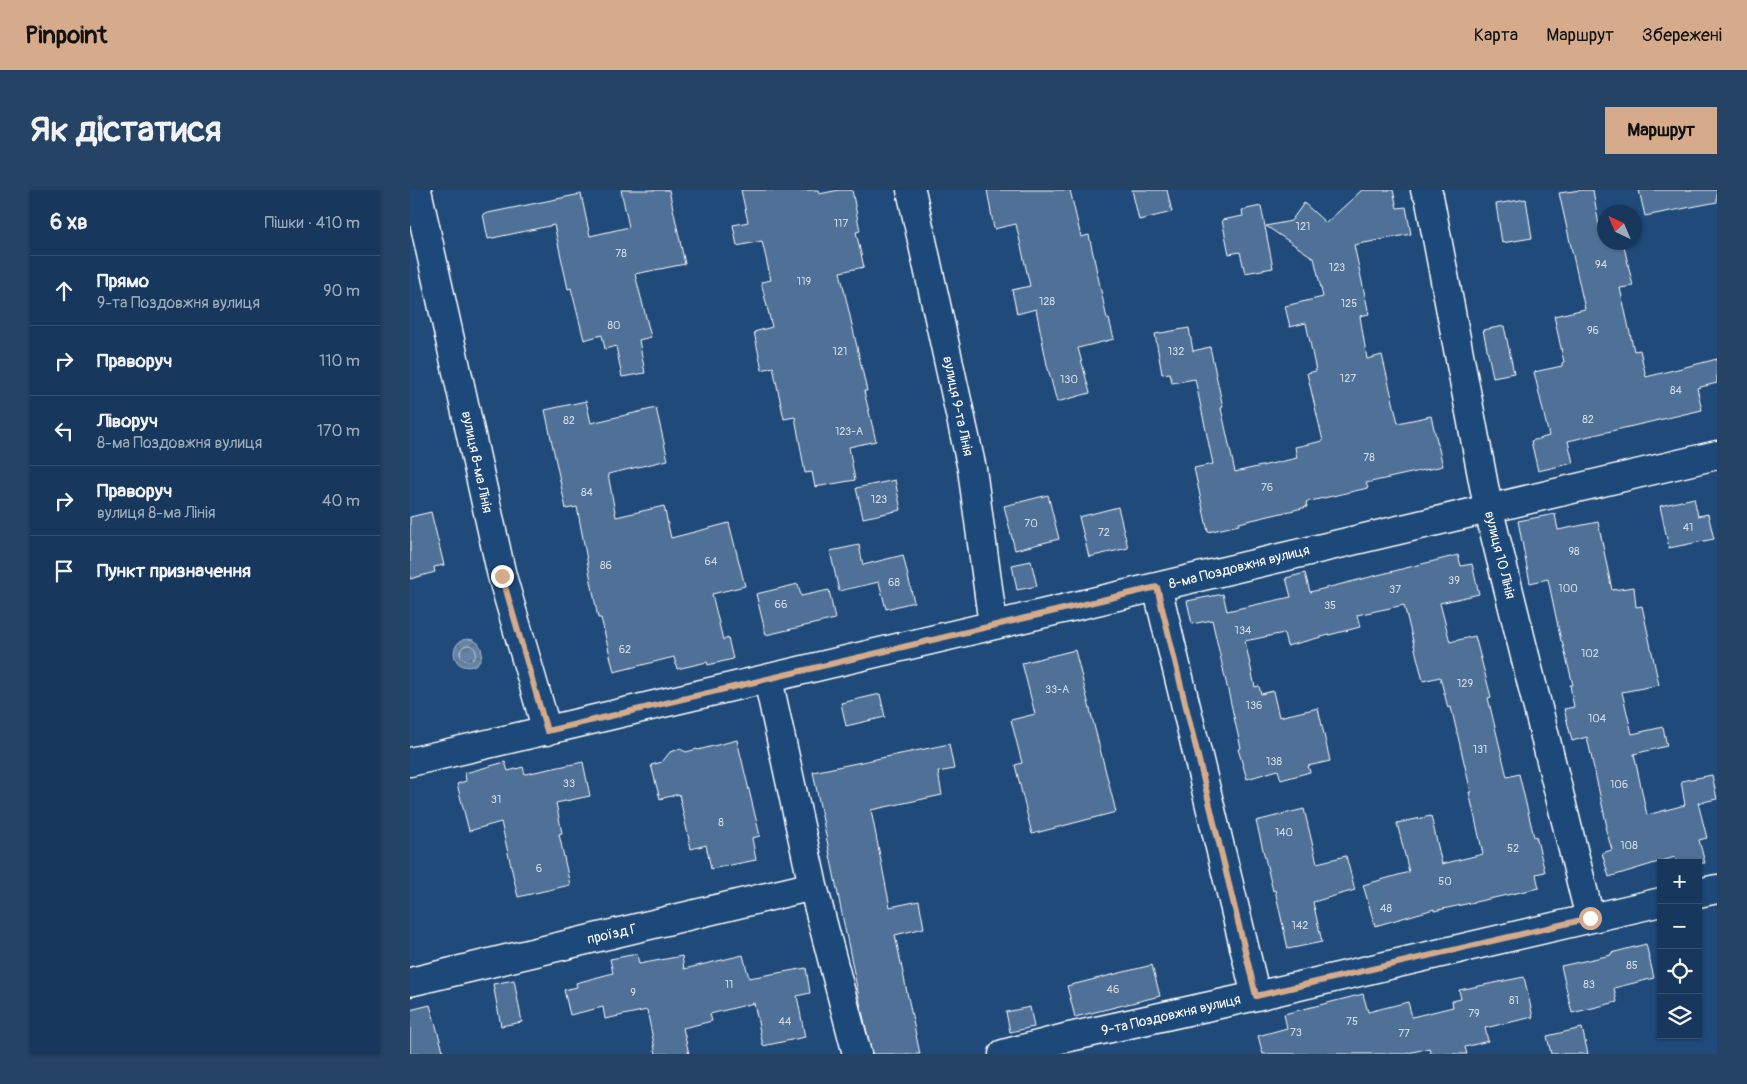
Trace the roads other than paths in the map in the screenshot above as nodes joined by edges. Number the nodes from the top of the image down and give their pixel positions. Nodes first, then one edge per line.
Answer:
1 (417, 190) edge
2 (911, 190) edge
3 (1425, 190) edge
4 (1717, 455) edge
5 (1488, 507) junction
6 (1157, 587) junction
7 (993, 625) junction
8 (768, 679) junction
9 (547, 731) junction
10 (410, 762) edge
11 (813, 886) junction
12 (1717, 888) edge
13 (1702, 892) edge
14 (1657, 903) edge
15 (1590, 918) junction
16 (410, 982) edge
17 (1256, 996) junction
18 (1066, 1046) edge
19 (857, 1054) edge
20 (1004, 1054) edge

1 - 9 street, вулиця 8-ма Лінія
2 - 7 street, вулиця 9-та Лінія
3 - 5 street, вулиця 10 Лінія
4 - 5 street, 8-ма Поздовжня вулиця
5 - 6 street, 8-ма Поздовжня вулиця
5 - 15 street, вулиця 10 Лінія
6 - 7 street, 8-ма Поздовжня вулиця
6 - 17 street
7 - 8 street, 8-ма Поздовжня вулиця
8 - 9 street, 8-ма Поздовжня вулиця
8 - 11 street
9 - 10 street, 8-ма Поздовжня вулиця
11 - 16 street, проїзд Г
11 - 19 street
12 - 13 street
14 - 15 street, 9-та Поздовжня вулиця
15 - 17 street, 9-та Поздовжня вулиця
17 - 18 street, 9-та Поздовжня вулиця
18 - 20 street, 9-та Поздовжня вулиця

